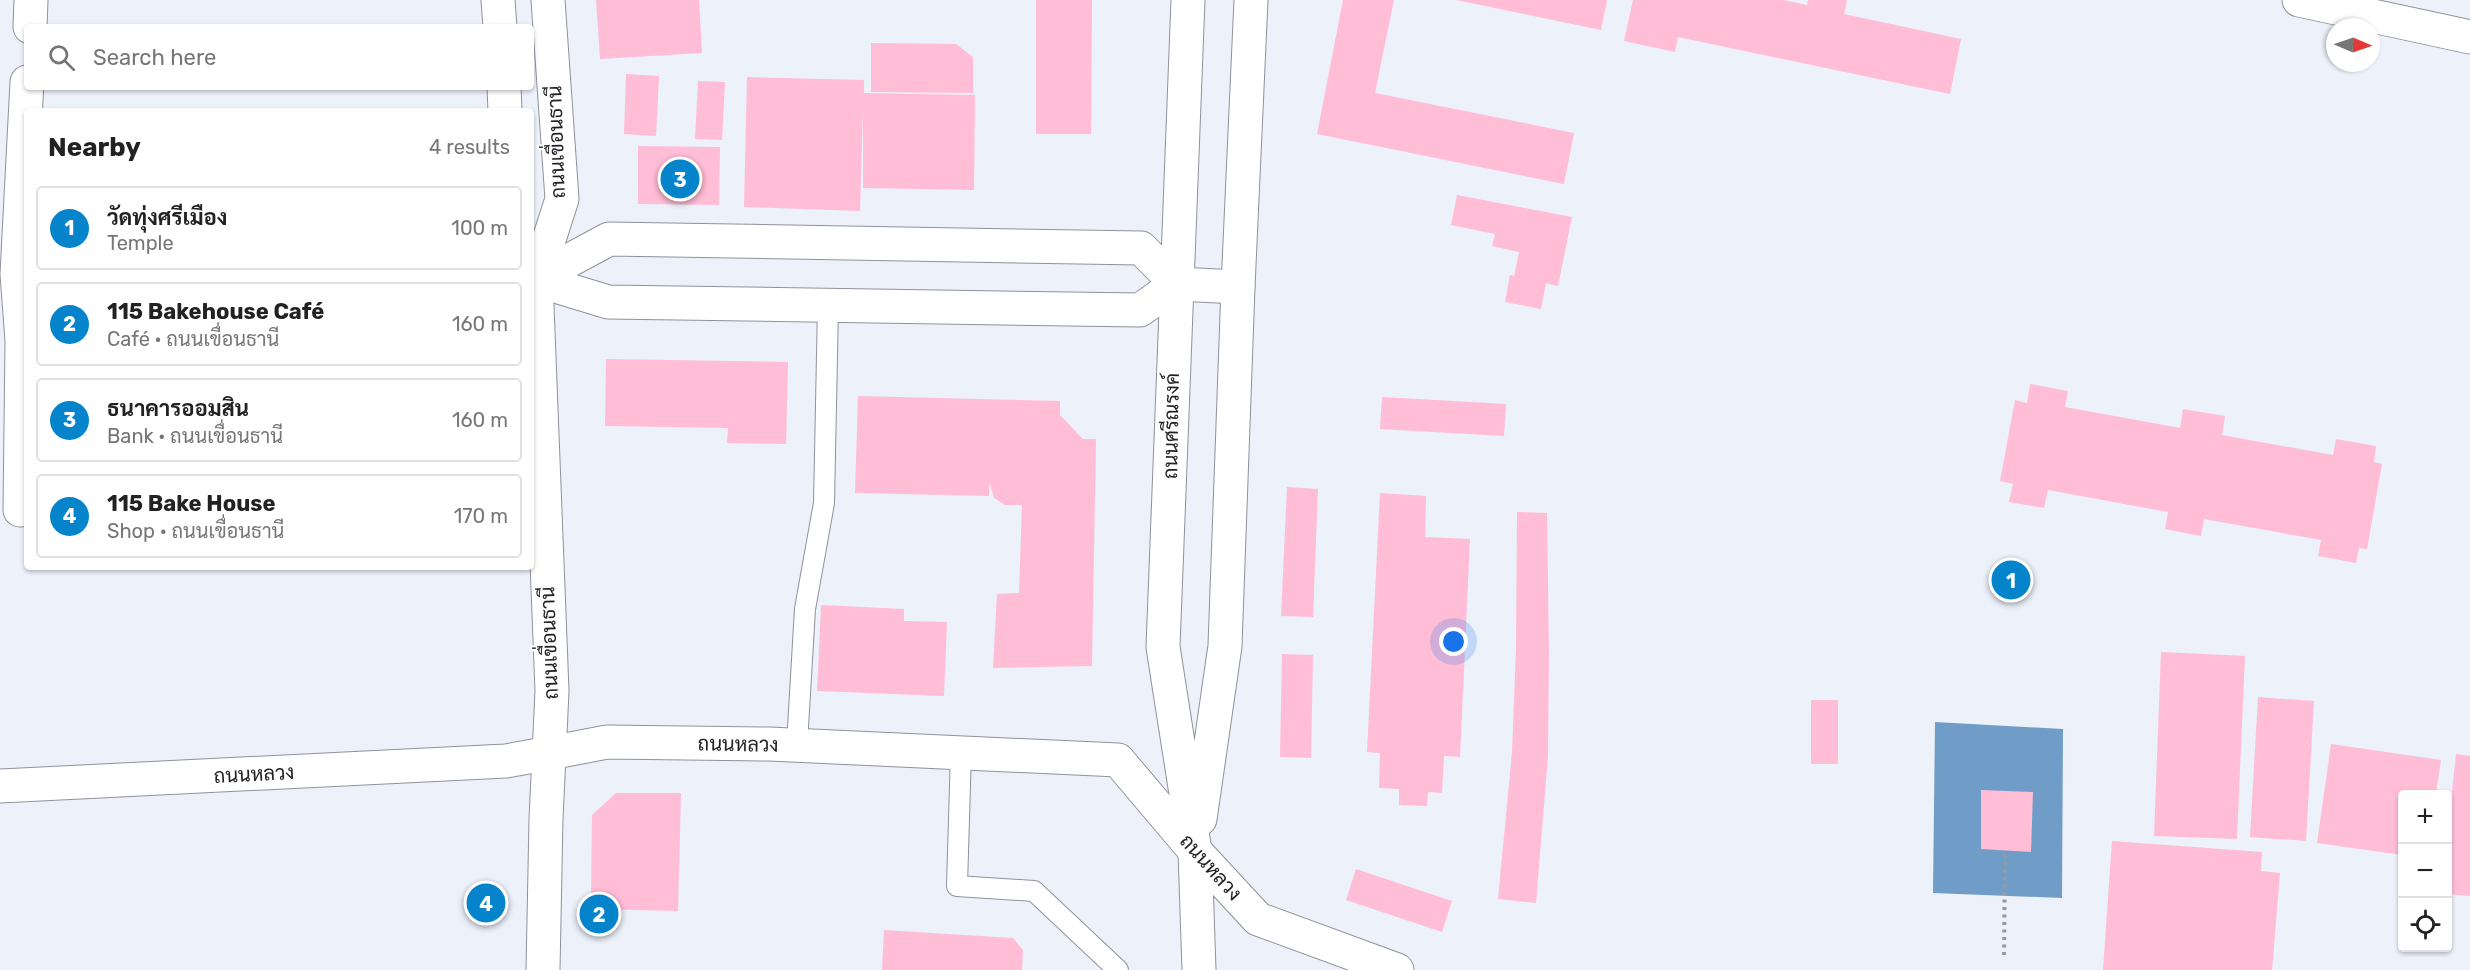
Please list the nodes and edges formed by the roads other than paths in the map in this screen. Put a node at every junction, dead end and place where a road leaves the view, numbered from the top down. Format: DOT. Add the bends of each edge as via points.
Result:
graph roads {
  1 [pos="31,0"];
  2 [pos="498,0"];
  3 [pos="548,0"];
  4 [pos="1188,0"];
  5 [pos="1251,0"];
  6 [pos="2300,0"];
  7 [pos="30,24"];
  8 [pos="500,24"];
  9 [pos="2470,37"];
  10 [pos="26,90"];
  11 [pos="504,90"];
  12 [pos="25,108"];
  13 [pos="505,108"];
  14 [pos="24,130"];
  15 [pos="534,272"];
  16 [pos="15,274"];
  17 [pos="534,275"];
  18 [pos="534,275"];
  19 [pos="1177,284"];
  20 [pos="1238,287"];
  21 [pos="534,297"];
  22 [pos="828,306"];
  23 [pos="20,510"];
  24 [pos="797,744"];
  25 [pos="961,752"];
  26 [pos="550,753"];
  27 [pos="0,786"];
  28 [pos="1195,850"];
  29 [pos="543,970"];
  30 [pos="1118,970"];
  31 [pos="1199,970"];
  32 [pos="1397,970"];
  1 -- 7 [label="street"];
  2 -- 8 [label="street"];
  3 -- 15 [label="street, ถนนเขื่อนธานี" via="562,198"];
  4 -- 19 [label="street, ถนนศรีณรงค์"];
  5 -- 20 [label="street, ถนนศรีณรงค์"];
  6 -- 9 [label="street"];
  10 -- 12 [label="street"];
  11 -- 13 [label="street"];
  14 -- 16 [label="street"];
  16 -- 23 [label="street" via="22,340"];
  17 -- 19 [label="street" via="609,239 1141,248"];
  18 -- 22 [label="street" via="608,302"];
  19 -- 20 [label="street"];
  19 -- 22 [label="street" via="1140,310"];
  19 -- 28 [label="street, ถนนศรีณรงค์" via="1163,647"];
  20 -- 28 [label="street, ถนนศรีณรงค์" via="1225,646"];
  21 -- 26 [label="street, ถนนเขื่อนธานี" via="552,691"];
  22 -- 24 [label="lane" via="824,503 805,609"];
  24 -- 25 [label="street, ถนนหลวง"];
  24 -- 26 [label="street, ถนนหลวง" via="607,742"];
  25 -- 28 [label="street, ถนนหลวง" via="1118,760"];
  25 -- 30 [label="lane" via="957,886 1034,891"];
  26 -- 27 [label="street, ถนนหลวง" via="499,762"];
  26 -- 29 [label="street, ถนนเขื่อนธานี"];
  28 -- 31 [label="street, ถนนศรีณรงค์"];
  28 -- 32 [label="street, ถนนหลวง" via="1258,919"];
}
